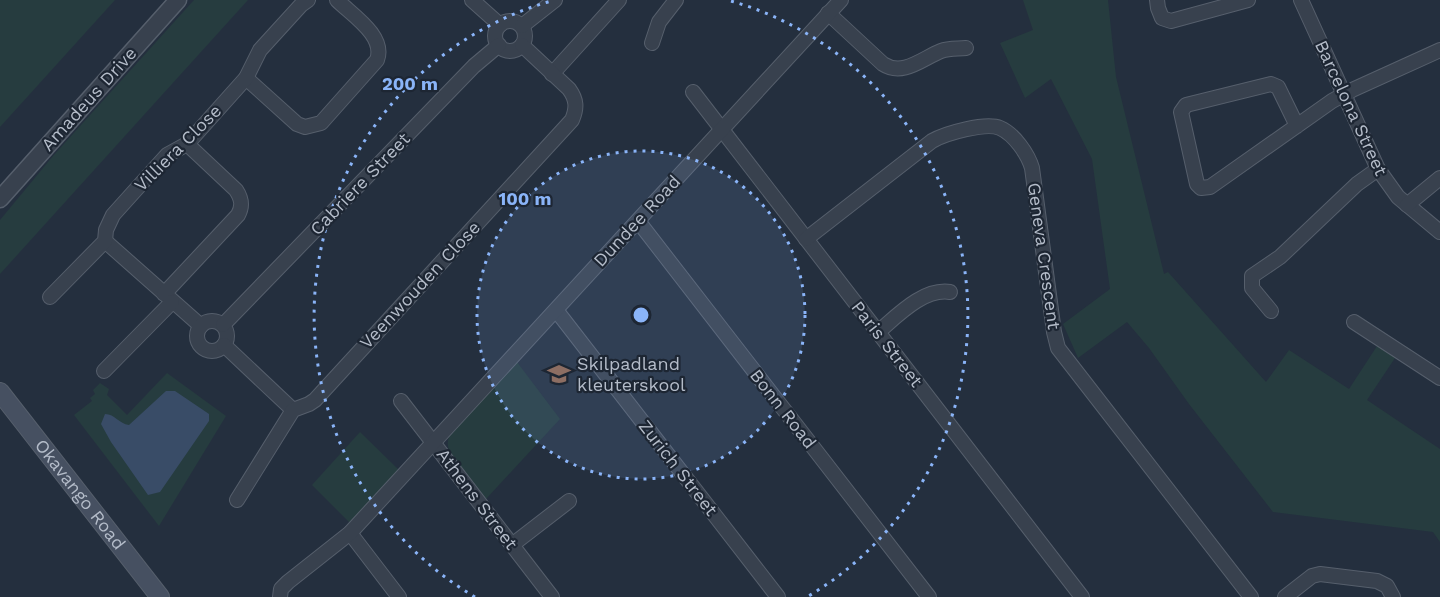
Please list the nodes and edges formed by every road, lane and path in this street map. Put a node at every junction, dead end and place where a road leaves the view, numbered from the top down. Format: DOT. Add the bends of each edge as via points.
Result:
graph roads {
  1 [pos="178,0"];
  2 [pos="308,0"];
  3 [pos="337,0"];
  4 [pos="472,0"];
  5 [pos="555,0"];
  6 [pos="620,0"];
  7 [pos="676,0"];
  8 [pos="841,0"];
  9 [pos="1157,0"];
  10 [pos="1301,0"];
  11 [pos="1243,1"];
  12 [pos="828,13"];
  13 [pos="500,25"];
  14 [pos="522,26"];
  15 [pos="652,43"];
  16 [pos="498,45"];
  17 [pos="522,45"];
  18 [pos="966,48"];
  19 [pos="1440,50"];
  20 [pos="552,74"];
  21 [pos="246,78"];
  22 [pos="693,92"];
  23 [pos="1344,95"];
  24 [pos="1297,126"];
  25 [pos="721,130"];
  26 [pos="187,144"];
  27 [pos="1378,169"];
  28 [pos="1440,178"];
  29 [pos="0,199"];
  30 [pos="1407,205"];
  31 [pos="638,220"];
  32 [pos="1440,232"];
  33 [pos="806,239"];
  34 [pos="105,241"];
  35 [pos="950,292"];
  36 [pos="51,297"];
  37 [pos="168,298"];
  38 [pos="556,310"];
  39 [pos="1270,311"];
  40 [pos="1354,322"];
  41 [pos="201,326"];
  42 [pos="223,326"];
  43 [pos="878,332"];
  44 [pos="224,345"];
  45 [pos="104,371"];
  46 [pos="1440,378"];
  47 [pos="0,392"];
  48 [pos="401,401"];
  49 [pos="293,410"];
  50 [pos="433,442"];
  51 [pos="237,500"];
  52 [pos="569,501"];
  53 [pos="350,533"];
  54 [pos="512,545"];
  55 [pos="160,597"];
  56 [pos="280,597"];
  57 [pos="399,597"];
  58 [pos="552,597"];
  59 [pos="778,597"];
  60 [pos="929,597"];
  61 [pos="1082,597"];
  62 [pos="1251,597"];
  63 [pos="1285,597"];
  64 [pos="1393,597"];
  1 -- 29 [label="street, Amadeus Drive"];
  2 -- 21 [label="street, Villiera Close" via="260,50"];
  3 -- 21 [label="street" via="376,38 380,50 377,60 321,123 305,127 297,124"];
  4 -- 13 [label="street"];
  5 -- 14 [label="street"];
  6 -- 20 [label="street"];
  7 -- 15 [label="street" via="660,22"];
  8 -- 12 [label="street, Dundee Road"];
  9 -- 11 [label="street" via="1162,18 1171,21"];
  10 -- 23 [label="street, Barcelona Street"];
  12 -- 18 [label="street" via="890,68 904,68 944,50"];
  12 -- 25 [label="street, Dundee Road"];
  13 -- 14 [label="street" via="513,21"];
  13 -- 16 [label="street" via="495,37"];
  14 -- 17 [label="street"];
  16 -- 17 [label="street" via="510,51"];
  16 -- 42 [label="street, Cabriere Street"];
  17 -- 20 [label="street, Veenwouden Close"];
  19 -- 23 [label="street"];
  20 -- 49 [label="street, Veenwouden Close" via="574,95 576,110 572,120 315,400"];
  21 -- 26 [label="street, Villiera Close"];
  22 -- 25 [label="street, Paris Street"];
  23 -- 24 [label="street"];
  23 -- 27 [label="street, Barcelona Street"];
  24 -- 24 [label="street" via="1204,189 1197,184 1181,112 1186,105 1272,84 1278,87"];
  25 -- 31 [label="street, Dundee Road"];
  25 -- 33 [label="street, Paris Street"];
  26 -- 34 [label="street, Villiera Close" via="167,155 113,214"];
  26 -- 37 [label="street" via="236,190 241,209"];
  27 -- 30 [label="street, Barcelona Street"];
  27 -- 39 [label="street" via="1280,257 1252,276 1252,288"];
  28 -- 30 [label="street"];
  30 -- 32 [label="street, Barcelona Street"];
  31 -- 38 [label="street, Dundee Road"];
  31 -- 60 [label="street, Bonn Road"];
  33 -- 43 [label="street, Paris Street"];
  33 -- 62 [label="street, Geneva Crescent" via="932,141 988,126 1006,132 1032,168 1058,348"];
  34 -- 36 [label="street, Villiera Close"];
  34 -- 37 [label="street"];
  35 -- 43 [label="street" via="923,297"];
  37 -- 41 [label="street"];
  37 -- 45 [label="street"];
  38 -- 50 [label="street, Dundee Road"];
  38 -- 59 [label="street, Zurich Street"];
  40 -- 46 [label="street"];
  41 -- 42 [label="street" via="212,321"];
  41 -- 44 [label="street" via="197,338 203,348 216,351"];
  42 -- 44 [label="street" via="227,336"];
  43 -- 61 [label="street, Paris Street"];
  44 -- 49 [label="street"];
  47 -- 55 [label="main road, Okavango Road"];
  48 -- 50 [label="street, Athens Street"];
  49 -- 51 [label="street, Veenwouden Close"];
  50 -- 53 [label="street, Dundee Road"];
  50 -- 54 [label="street, Athens Street"];
  52 -- 54 [label="street"];
  53 -- 56 [label="street, Dundee Road" via="288,582"];
  53 -- 57 [label="street"];
  54 -- 58 [label="street, Athens Street"];
  63 -- 64 [label="street" via="1320,574 1377,580 1387,586"];
}
